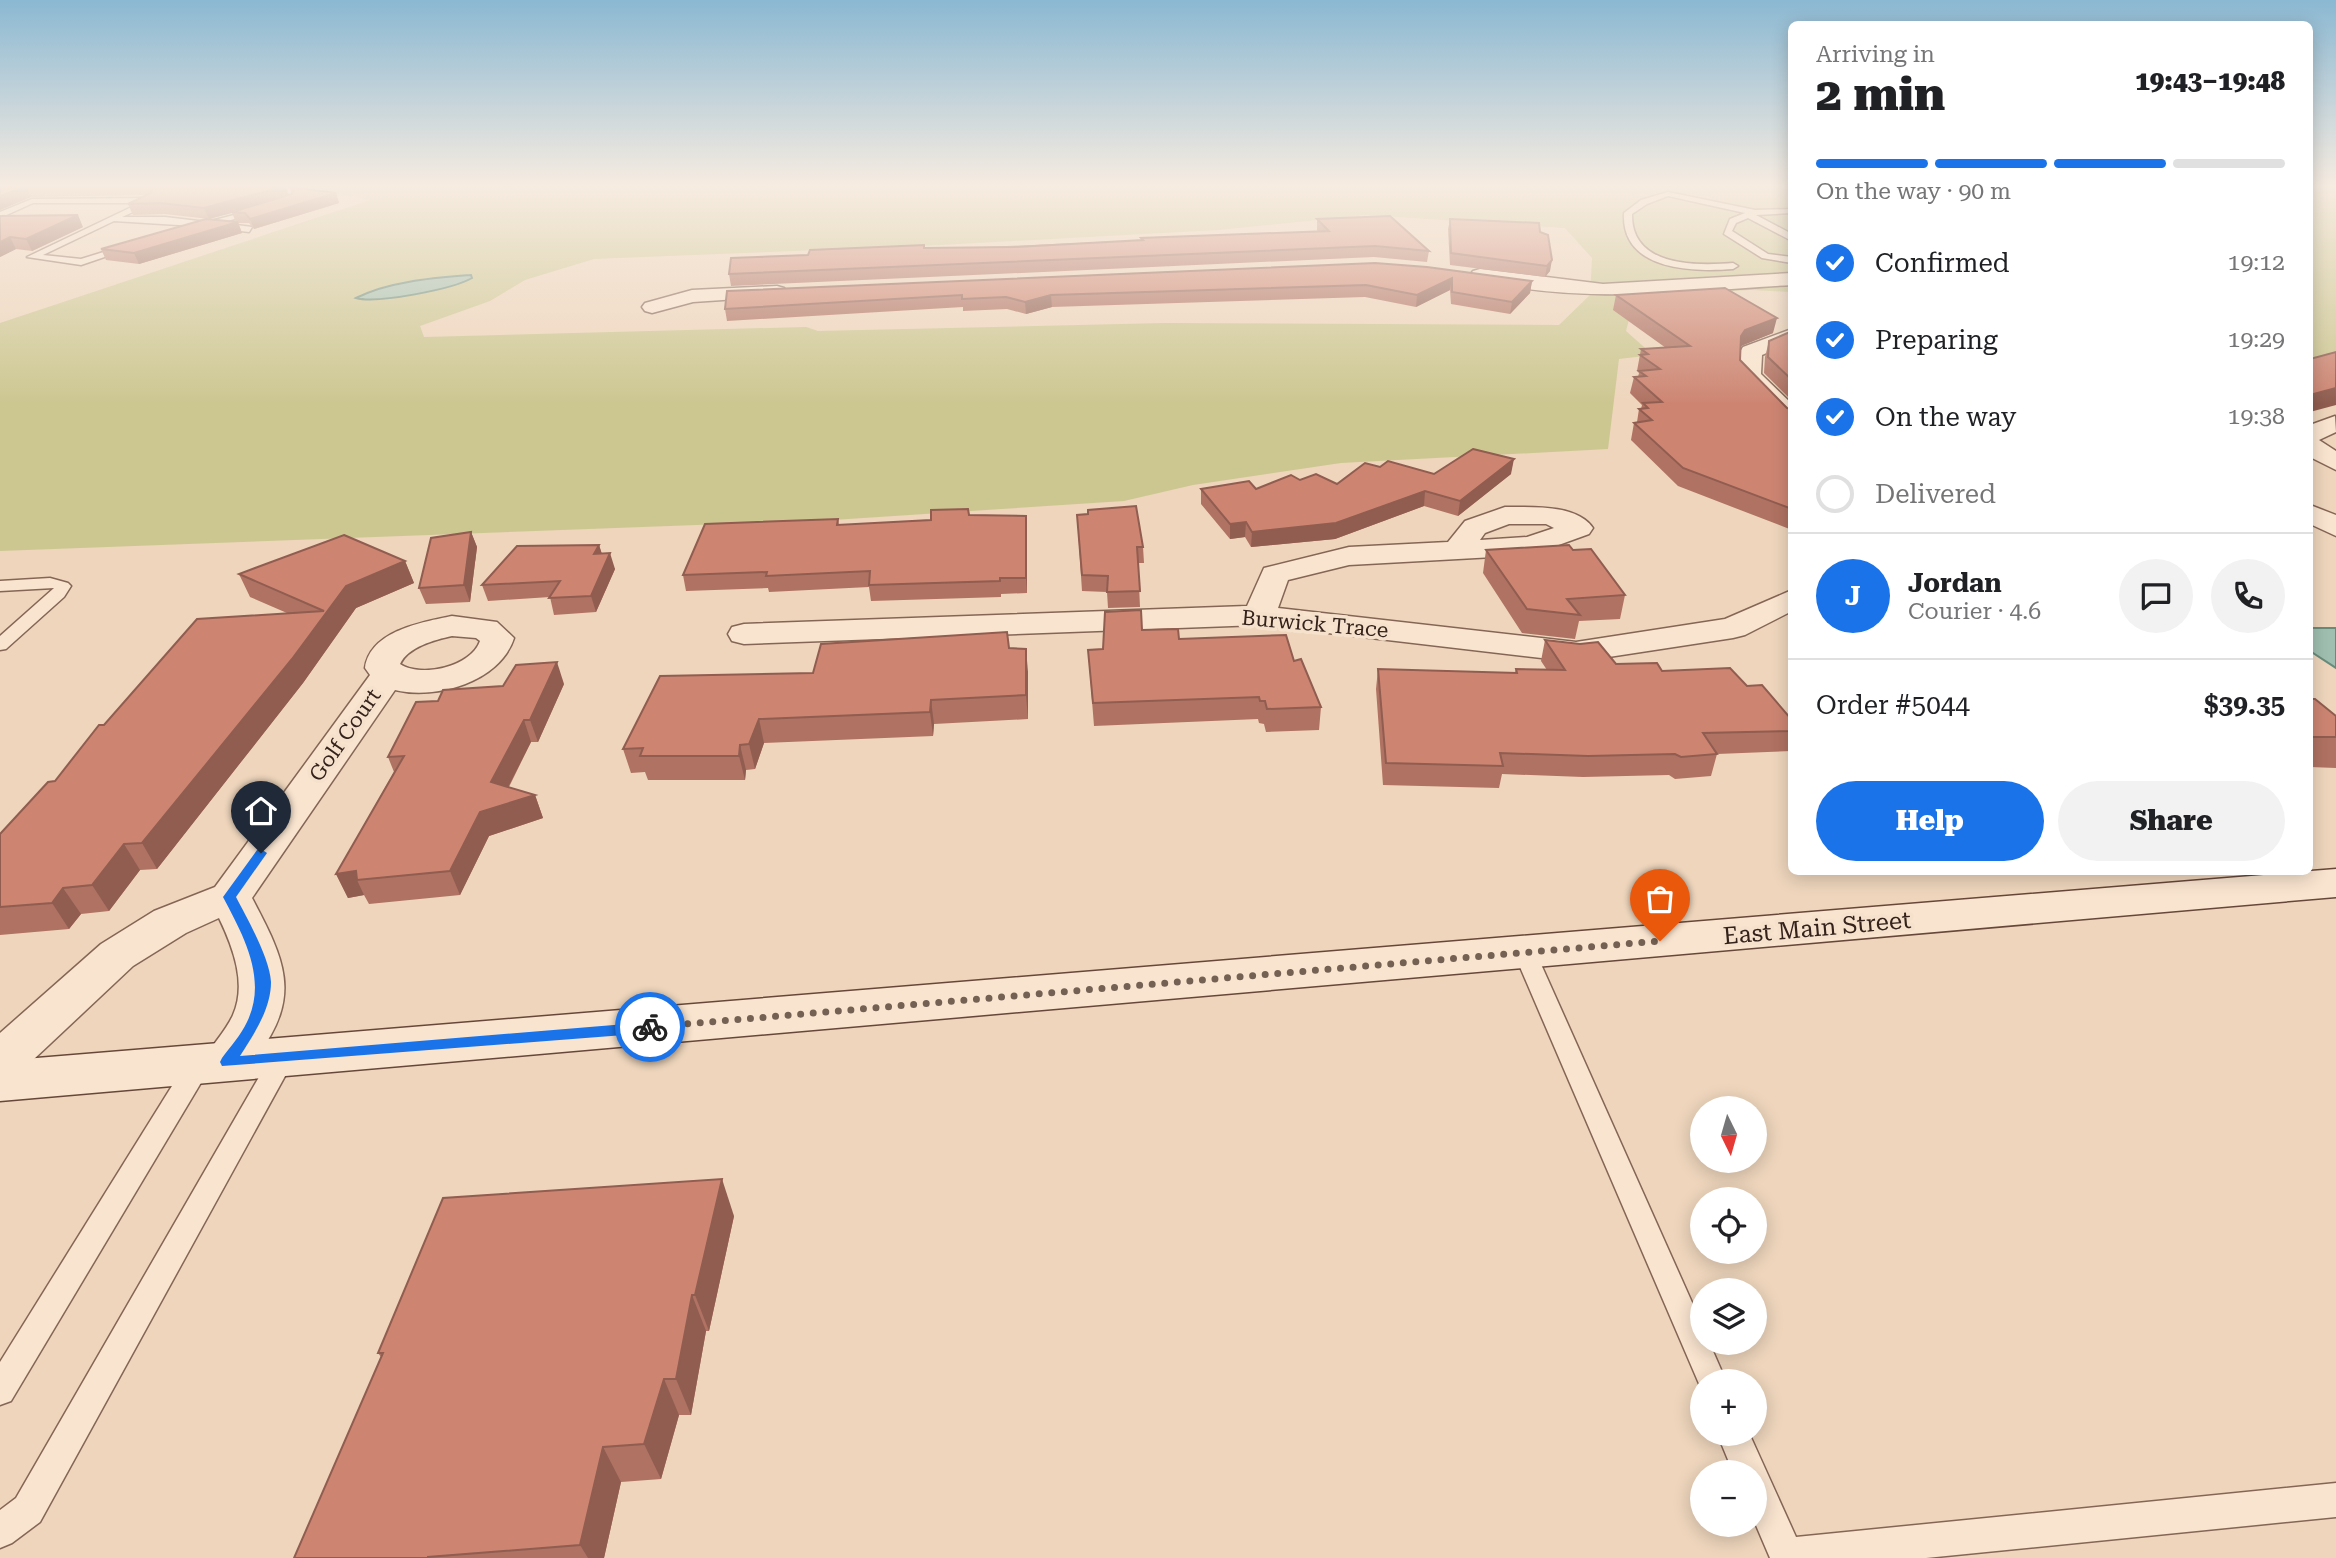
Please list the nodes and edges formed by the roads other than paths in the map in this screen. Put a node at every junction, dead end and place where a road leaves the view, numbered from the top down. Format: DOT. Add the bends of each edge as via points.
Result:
graph roads {
  1 [pos="39,258"];
  2 [pos="96,258"];
  3 [pos="1658,258"];
  4 [pos="1766,258"];
  5 [pos="1788,260"];
  6 [pos="1733,266"];
  7 [pos="1458,271"];
  8 [pos="1788,279"];
  9 [pos="1761,281"];
  10 [pos="795,291"];
  11 [pos="1788,296"];
  12 [pos="652,307"];
  13 [pos="1788,336"];
  14 [pos="1788,414"];
  15 [pos="2336,423"];
  16 [pos="2313,434"];
  17 [pos="2313,448"];
  18 [pos="2336,462"];
  19 [pos="2336,510"];
  20 [pos="2313,513"];
  21 [pos="2313,515"];
  22 [pos="2336,527"];
  23 [pos="1457,550"];
  24 [pos="0,586"];
  25 [pos="1788,601"];
  26 [pos="1259,615"];
  27 [pos="744,635"];
  28 [pos="0,645"];
  29 [pos="387,676"];
  30 [pos="2336,883"];
  31 [pos="230,897"];
  32 [pos="1525,953"];
  33 [pos="283,1058"];
  34 [pos="0,1062"];
  35 [pos="213,1063"];
  36 [pos="0,1081"];
  37 [pos="1706,1369"];
  38 [pos="0,1390"];
  39 [pos="2336,1500"];
  40 [pos="1767,1511"];
  41 [pos="0,1531"];
  42 [pos="1787,1557"];
  1 -- 2 [label="lane" via="81,262"];
  3 -- 6 [label="lane" via="1693,268"];
  4 -- 5 [label="lane"];
  7 -- 9 [label="street" via="1581,289"];
  8 -- 9 [label="street"];
  9 -- 11 [label="street"];
  10 -- 12 [label="street" via="692,296"];
  13 -- 14 [label="street" via="1751,352 1749,376"];
  15 -- 16 [label="street"];
  17 -- 18 [label="street"];
  19 -- 20 [label="street"];
  21 -- 22 [label="street"];
  23 -- 26 [label="street" via="1349,556 1275,574"];
  24 -- 28 [label="lane" via="63,586"];
  25 -- 26 [label="street, Burwick Trace" via="1733,628 1576,652"];
  26 -- 27 [label="street, Burwick Trace"];
  29 -- 31 [label="street, Golf Court"];
  30 -- 32 [label="street, East Main Street"];
  31 -- 34 [label="street" via="170,922 117,956"];
  31 -- 35 [label="street" via="249,935 264,982 254,1022"];
  32 -- 33 [label="street, East Main Street"];
  32 -- 37 [label="lane"];
  33 -- 35 [label="street, East Main Street"];
  33 -- 41 [label="lane" via="29,1510"];
  35 -- 36 [label="street, East Main Street"];
  35 -- 38 [label="lane"];
  39 -- 42 [label="lane"];
  40 -- 42 [label="lane"];
}
